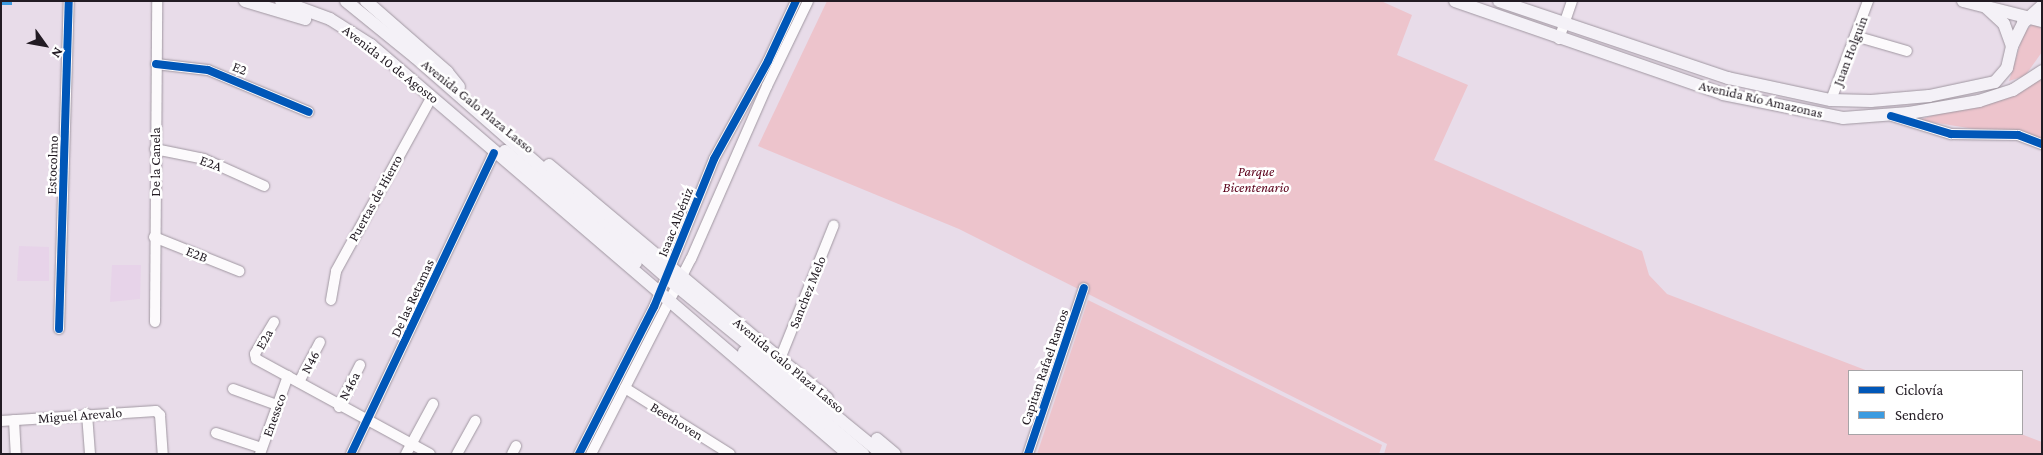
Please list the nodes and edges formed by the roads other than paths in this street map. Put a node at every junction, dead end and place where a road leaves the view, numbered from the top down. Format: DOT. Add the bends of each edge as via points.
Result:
graph roads {
  1 [pos="69,1"];
  2 [pos="157,1"];
  3 [pos="245,1"];
  4 [pos="281,1"];
  5 [pos="346,1"];
  6 [pos="366,1"];
  7 [pos="796,1"];
  8 [pos="808,1"];
  9 [pos="1455,1"];
  10 [pos="1499,1"];
  11 [pos="1572,1"];
  12 [pos="1868,1"];
  13 [pos="1963,1"];
  14 [pos="2042,6"];
  15 [pos="1985,7"];
  16 [pos="2033,17"];
  17 [pos="1565,24"];
  18 [pos="1856,36"];
  19 [pos="1560,39"];
  20 [pos="2012,46"];
  21 [pos="1907,51"];
  22 [pos="415,57"];
  23 [pos="772,63"];
  24 [pos="156,64"];
  25 [pos="2042,71"];
  26 [pos="459,88"];
  27 [pos="430,100"];
  28 [pos="1831,100"];
  29 [pos="445,106"];
  30 [pos="310,112"];
  31 [pos="1891,116"];
  32 [pos="461,126"];
  33 [pos="2042,144"];
  34 [pos="155,149"];
  35 [pos="494,153"];
  36 [pos="264,186"];
  37 [pos="834,224"];
  38 [pos="154,237"];
  39 [pos="239,271"];
  40 [pos="665,281"];
  41 [pos="1084,288"];
  42 [pos="676,290"];
  43 [pos="331,300"];
  44 [pos="155,322"];
  45 [pos="274,322"];
  46 [pos="59,329"];
  47 [pos="320,342"];
  48 [pos="780,359"];
  49 [pos="360,365"];
  50 [pos="288,376"];
  51 [pos="299,382"];
  52 [pos="233,388"];
  53 [pos="625,388"];
  54 [pos="433,404"];
  55 [pos="278,405"];
  56 [pos="339,406"];
  57 [pos="87,414"];
  58 [pos="14,420"];
  59 [pos="1,421"];
  60 [pos="475,421"];
  61 [pos="367,422"];
  62 [pos="216,433"];
  63 [pos="411,444"];
  64 [pos="261,451"];
  65 [pos="16,454"];
  66 [pos="90,454"];
  67 [pos="163,454"];
  68 [pos="351,454"];
  69 [pos="406,454"];
  70 [pos="430,454"];
  71 [pos="457,454"];
  72 [pos="579,454"];
  73 [pos="591,454"];
  74 [pos="730,454"];
  75 [pos="848,454"];
  76 [pos="862,454"];
  77 [pos="882,454"];
  78 [pos="895,454"];
  79 [pos="1028,454"];
  1 -- 46 [label="street, Estocolmo"];
  2 -- 24 [label="street, De la Canela"];
  3 -- 27 [label="main road" via="299,16 344,36"];
  4 -- 29 [label="main road, Avenida 10 de Agosto" via="346,28"];
  5 -- 22 [label="main road, Avenida 10 de Agosto"];
  6 -- 26 [label="main road" via="447,72"];
  7 -- 23 [label="street, Isaac Albéniz"];
  8 -- 23 [label="street, Isaac Albéniz"];
  9 -- 19 [label="main road, Avenida Río Amazonas"];
  10 -- 17 [label="main road, Avenida Río Amazonas"];
  11 -- 17 [label="street"];
  12 -- 18 [label="street, Juan Holguin"];
  13 -- 15 [label="main road"];
  14 -- 16 [label="main road, Avenida Río Amazonas"];
  15 -- 16 [label="main road"];
  15 -- 20 [label="main road" via="2004,24"];
  16 -- 20 [label="main road, Avenida Río Amazonas"];
  17 -- 19 [label="street"];
  17 -- 28 [label="main road, Avenida Río Amazonas" via="1728,78"];
  18 -- 21 [label="street"];
  18 -- 28 [label="street, Juan Holguin"];
  19 -- 31 [label="main road, Avenida Río Amazonas" via="1724,94 1843,118"];
  20 -- 28 [label="main road, Avenida Río Amazonas" via="2004,74 1982,88 1906,99"];
  22 -- 26 [label="main road, Avenida Galo Plaza Lasso" via="424,60"];
  22 -- 40 [label="main road, Avenida Galo Plaza Lasso"];
  23 -- 40 [label="street, Isaac Albéniz" via="714,159"];
  23 -- 42 [label="street, Isaac Albéniz"];
  24 -- 30 [label="street, E2" via="208,70"];
  24 -- 34 [label="street, De la Canela"];
  25 -- 31 [label="main road, Avenida Río Amazonas" via="2005,94"];
  26 -- 40 [label="main road, Avenida Galo Plaza Lasso"];
  27 -- 32 [label="main road"];
  27 -- 43 [label="street, Puertas de Hierro" via="336,271"];
  29 -- 32 [label="main road, Avenida Galo Plaza Lasso"];
  29 -- 40 [label="main road, Avenida Galo Plaza Lasso" via="453,108"];
  31 -- 33 [label="street" via="1952,134 2018,135"];
  32 -- 35 [label="main road, Avenida Galo Plaza Lasso"];
  34 -- 36 [label="street, E2A" via="204,159"];
  34 -- 38 [label="street, De la Canela"];
  35 -- 40 [label="main road, Avenida Galo Plaza Lasso"];
  35 -- 61 [label="street, De las Retamas"];
  37 -- 48 [label="street, Sanchez Melo"];
  38 -- 39 [label="street, E2B"];
  38 -- 44 [label="street, De la Canela"];
  40 -- 42 [label="main road, Avenida Galo Plaza Lasso"];
  40 -- 42 [label="main road, Avenida Galo Plaza Lasso"];
  40 -- 72 [label="street, Isaac Albéniz"];
  41 -- 79 [label="street, Capitan Rafael Ramos"];
  42 -- 48 [label="main road, Avenida Galo Plaza Lasso"];
  42 -- 53 [label="street, Isaac Albéniz"];
  42 -- 75 [label="main road, Avenida Galo Plaza Lasso"];
  42 -- 76 [label="main road, Avenida Galo Plaza Lasso"];
  42 -- 77 [label="main road, Avenida Galo Plaza Lasso"];
  45 -- 50 [label="street, E2a" via="255,357"];
  47 -- 51 [label="street, N46"];
  48 -- 78 [label="main road, Avenida Galo Plaza Lasso"];
  49 -- 56 [label="street, N46a"];
  50 -- 51 [label="street"];
  50 -- 55 [label="street, Enessco"];
  51 -- 56 [label="street"];
  52 -- 55 [label="street"];
  53 -- 73 [label="street, Isaac Albéniz"];
  53 -- 74 [label="street, Beethoven"];
  54 -- 63 [label="street"];
  55 -- 64 [label="street, Enessco"];
  56 -- 61 [label="street"];
  57 -- 58 [label="street, Miguel Arevalo"];
  57 -- 66 [label="street"];
  57 -- 67 [label="street, Miguel Arevalo" via="158,412"];
  58 -- 59 [label="street, Miguel Arevalo"];
  58 -- 65 [label="street"];
  60 -- 71 [label="street"];
  61 -- 63 [label="street"];
  61 -- 68 [label="street, De las Retamas"];
  62 -- 64 [label="street"];
  63 -- 69 [label="street"];
  63 -- 70 [label="street"];
}
